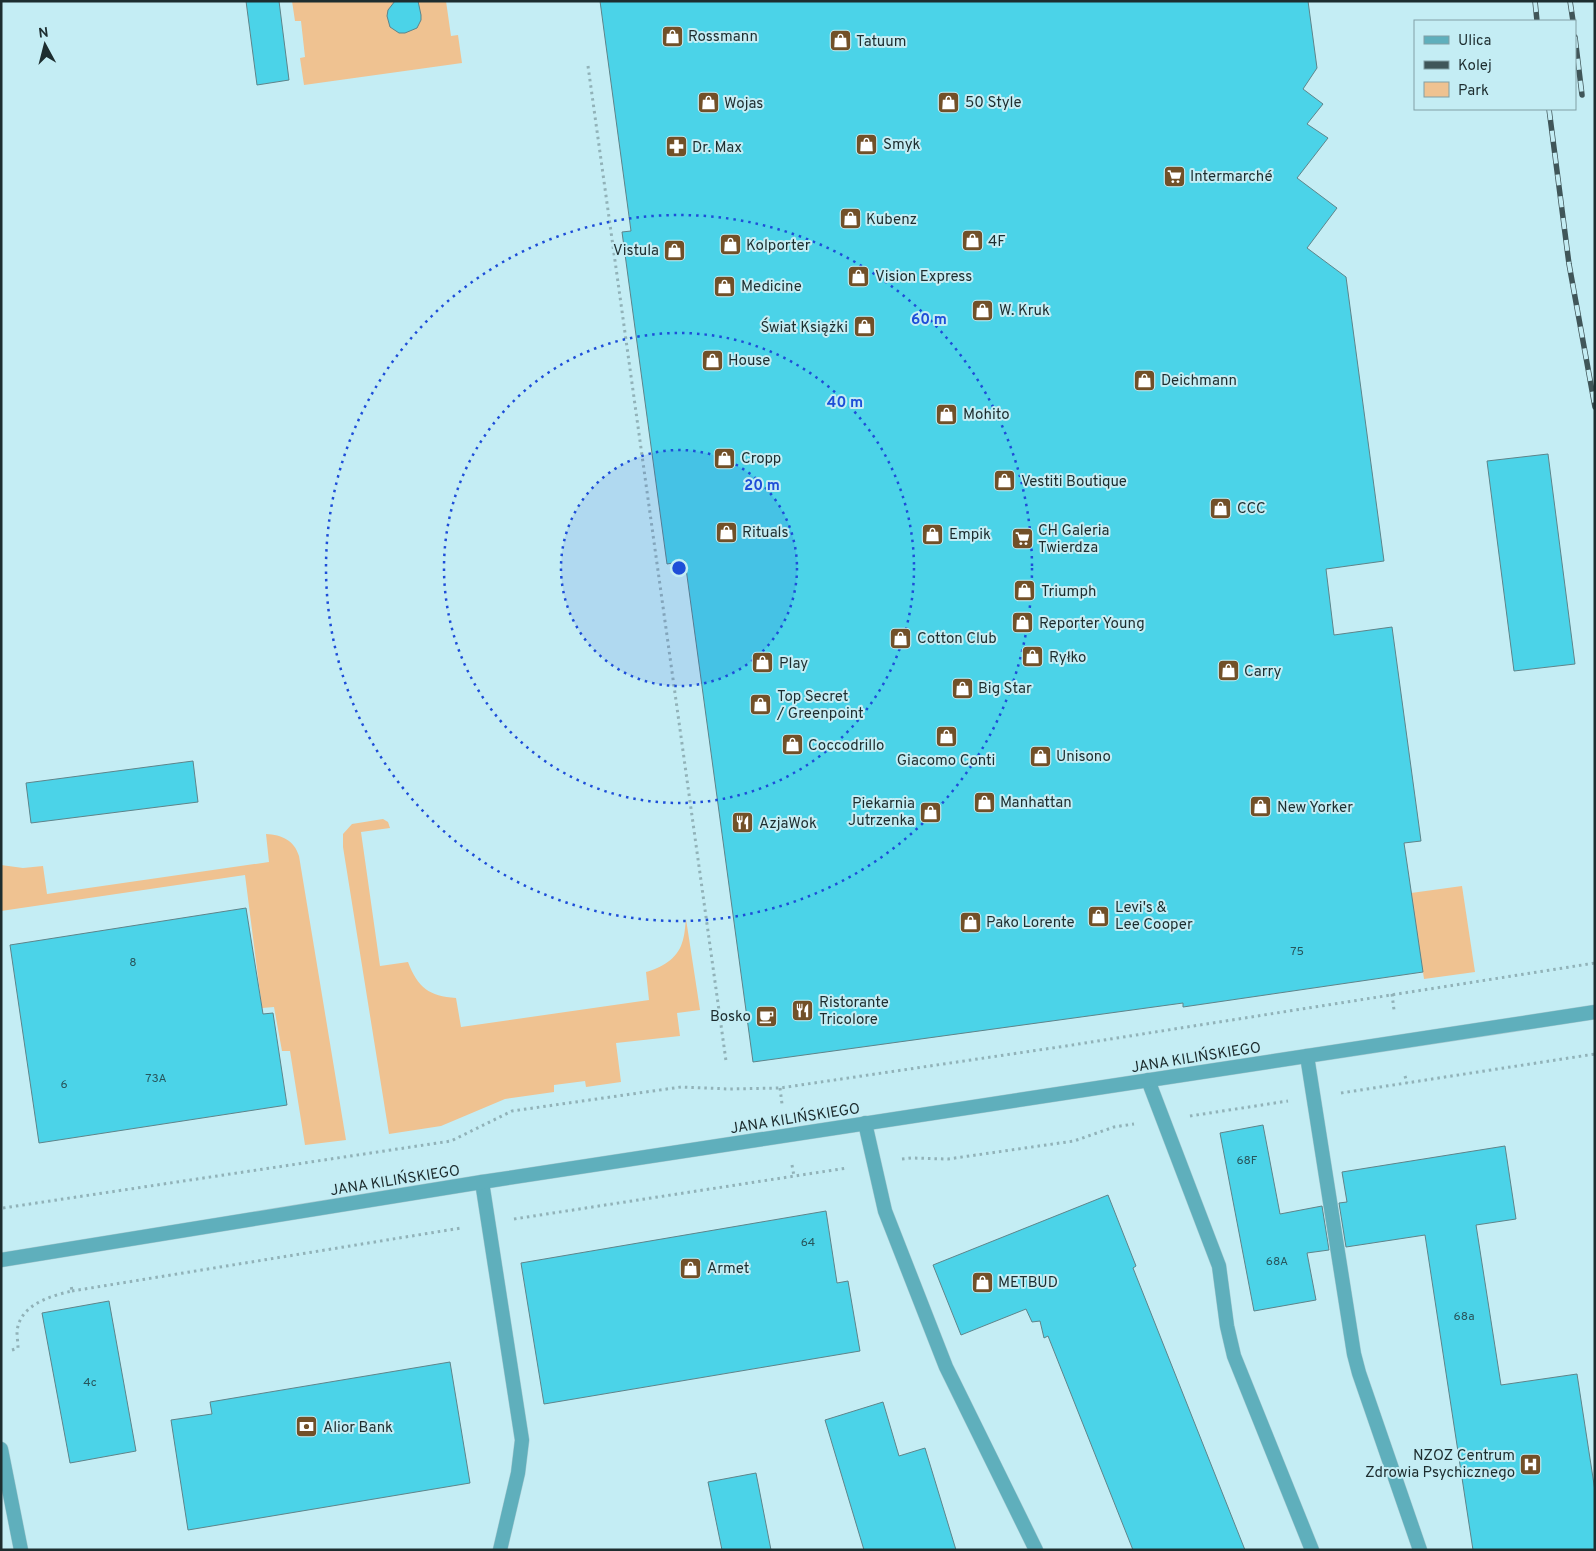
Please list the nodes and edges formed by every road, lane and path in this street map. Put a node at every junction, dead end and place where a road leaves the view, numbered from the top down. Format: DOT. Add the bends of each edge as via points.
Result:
graph roads {
  1 [pos="588,66"];
  2 [pos="1595,963"];
  3 [pos="1392,994"];
  4 [pos="1394,1010"];
  5 [pos="1595,1012"];
  6 [pos="1595,1054"];
  7 [pos="1307,1056"];
  8 [pos="726,1062"];
  9 [pos="1406,1076"];
  10 [pos="1148,1080"];
  11 [pos="1407,1083"];
  12 [pos="780,1088"];
  13 [pos="1313,1097"];
  14 [pos="782,1104"];
  15 [pos="1163,1120"];
  16 [pos="866,1124"];
  17 [pos="874,1163"];
  18 [pos="792,1166"];
  19 [pos="794,1176"];
  20 [pos="482,1182"];
  21 [pos="3,1208"];
  22 [pos="488,1223"];
  23 [pos="1,1260"];
  24 [pos="71,1285"];
  25 [pos="72,1292"];
  26 [pos="12,1350"];
  27 [pos="1,1449"];
  28 [pos="21,1550"];
  29 [pos="500,1550"];
  30 [pos="1036,1550"];
  31 [pos="1312,1550"];
  32 [pos="1420,1550"];
  1 -- 8 [label="path"];
  2 -- 3 [label="path"];
  3 -- 4 [label="path"];
  3 -- 12 [label="path"];
  5 -- 7 [label="street, JANA KILIŃSKIEGO"];
  6 -- 11 [label="path"];
  7 -- 10 [label="street, JANA KILIŃSKIEGO"];
  7 -- 13 [label="street"];
  9 -- 11 [label="path"];
  10 -- 15 [label="street"];
  10 -- 16 [label="street, JANA KILIŃSKIEGO"];
  11 -- 13 [label="path"];
  12 -- 14 [label="path"];
  12 -- 21 [label="path" via="681,1087 512,1111 451,1141"];
  13 -- 15 [label="path"];
  13 -- 32 [label="street" via="1354,1354"];
  15 -- 17 [label="path" via="1114,1127 1074,1141 948,1160 911,1158"];
  15 -- 31 [label="street" via="1220,1266 1234,1356"];
  16 -- 17 [label="street"];
  16 -- 20 [label="street, JANA KILIŃSKIEGO"];
  17 -- 19 [label="path"];
  17 -- 30 [label="street" via="885,1211 946,1367"];
  18 -- 19 [label="path"];
  19 -- 22 [label="path"];
  20 -- 22 [label="street"];
  20 -- 23 [label="street, JANA KILIŃSKIEGO"];
  22 -- 25 [label="path"];
  22 -- 29 [label="street" via="522,1440 518,1474"];
  24 -- 25 [label="path"];
  25 -- 26 [label="path" via="39,1302 24,1313 17,1330 18,1348"];
  27 -- 28 [label="street"];
}
